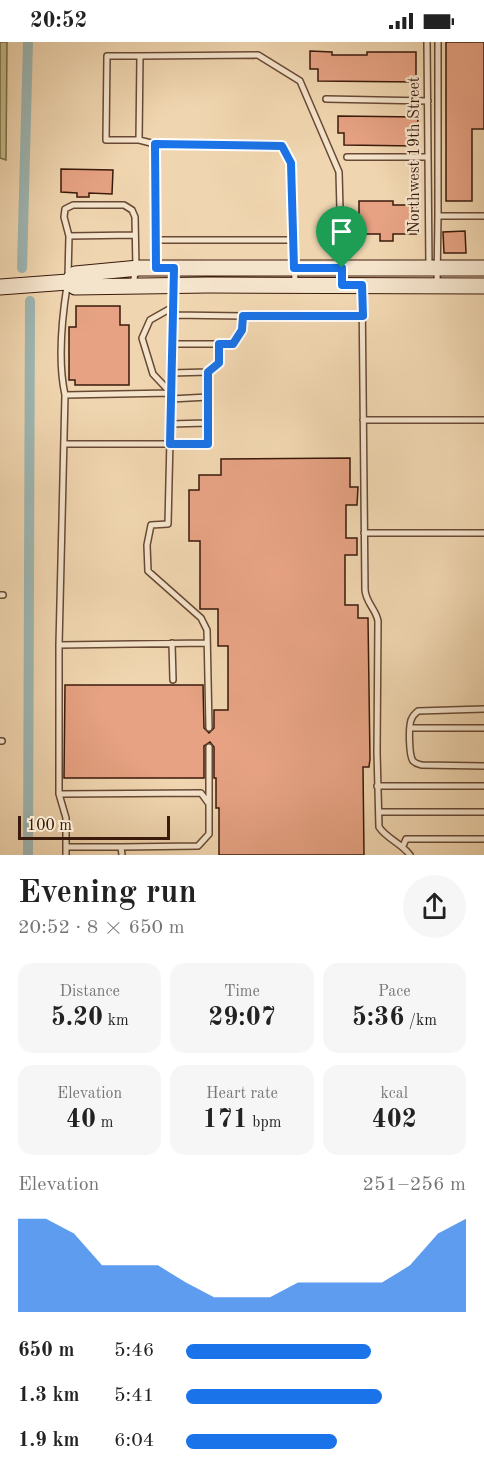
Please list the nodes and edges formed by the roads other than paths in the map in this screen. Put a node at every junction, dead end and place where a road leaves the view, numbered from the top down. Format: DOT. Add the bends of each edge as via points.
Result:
graph roads {
  1 [pos="428,42"];
  2 [pos="438,42"];
  3 [pos="140,56"];
  4 [pos="326,99"];
  5 [pos="428,101"];
  6 [pos="139,140"];
  7 [pos="155,144"];
  8 [pos="346,157"];
  9 [pos="428,157"];
  10 [pos="438,216"];
  11 [pos="484,216"];
  12 [pos="135,235"];
  13 [pos="69,236"];
  14 [pos="156,240"];
  15 [pos="294,240"];
  16 [pos="136,268"];
  17 [pos="156,268"];
  18 [pos="174,268"];
  19 [pos="294,268"];
  20 [pos="342,268"];
  21 [pos="362,268"];
  22 [pos="433,268"];
  23 [pos="484,268"];
  24 [pos="68,282"];
  25 [pos="174,285"];
  26 [pos="295,285"];
  27 [pos="342,285"];
  28 [pos="362,285"];
  29 [pos="437,285"];
  30 [pos="132,286"];
  31 [pos="484,286"];
  32 [pos="0,287"];
  33 [pos="173,307"];
  34 [pos="173,315"];
  35 [pos="243,316"];
  36 [pos="363,316"];
  37 [pos="172,344"];
  38 [pos="219,344"];
  39 [pos="208,372"];
  40 [pos="171,373"];
  41 [pos="65,395"];
  42 [pos="171,396"];
  43 [pos="208,397"];
  44 [pos="363,420"];
  45 [pos="484,420"];
  46 [pos="207,423"];
  47 [pos="170,424"];
  48 [pos="64,444"];
  49 [pos="170,444"];
  50 [pos="364,533"];
  51 [pos="484,533"];
  52 [pos="172,643"];
  53 [pos="207,643"];
  54 [pos="59,645"];
  55 [pos="173,680"];
  56 [pos="484,709"];
  57 [pos="209,728"];
  58 [pos="410,728"];
  59 [pos="484,728"];
  60 [pos="209,747"];
  61 [pos="484,766"];
  62 [pos="377,786"];
  63 [pos="484,786"];
  64 [pos="58,794"];
  65 [pos="209,804"];
  66 [pos="379,812"];
  67 [pos="484,812"];
  68 [pos="484,839"];
  69 [pos="403,846"];
  70 [pos="66,847"];
  71 [pos="121,847"];
  72 [pos="66,855"];
  73 [pos="122,855"];
  74 [pos="410,855"];
  1 -- 5 [label="lane, Northwest 19th Street"];
  2 -- 10 [label="lane"];
  3 -- 6 [label="lane"];
  3 -- 6 [label="lane" via="107,56 106,104 106,140"];
  3 -- 20 [label="lane" via="258,55 300,81 339,172"];
  4 -- 5 [label="lane"];
  5 -- 9 [label="lane, Northwest 19th Street"];
  6 -- 7 [label="lane"];
  7 -- 14 [label="lane"];
  7 -- 15 [label="lane" via="282,146 291,163"];
  8 -- 9 [label="lane"];
  9 -- 22 [label="lane, Northwest 19th Street"];
  10 -- 11 [label="lane"];
  10 -- 22 [label="lane"];
  12 -- 13 [label="lane"];
  12 -- 13 [label="lane" via="135,217 124,205 73,205 65,209"];
  12 -- 16 [label="lane"];
  13 -- 24 [label="lane"];
  14 -- 15 [label="lane"];
  14 -- 17 [label="lane"];
  15 -- 19 [label="lane"];
  16 -- 17 [label="street"];
  16 -- 24 [label="street" via="75,274"];
  16 -- 30 [label="lane"];
  17 -- 18 [label="street"];
  18 -- 19 [label="street"];
  18 -- 25 [label="lane"];
  19 -- 20 [label="street"];
  19 -- 26 [label="lane"];
  20 -- 21 [label="street"];
  20 -- 27 [label="lane"];
  21 -- 22 [label="street"];
  21 -- 28 [label="street"];
  22 -- 23 [label="street"];
  22 -- 29 [label="lane"];
  24 -- 30 [label="street" via="75,287"];
  24 -- 32 [label="street"];
  24 -- 41 [label="lane" via="63,319"];
  25 -- 26 [label="street"];
  25 -- 30 [label="street"];
  25 -- 33 [label="lane"];
  26 -- 27 [label="street"];
  27 -- 28 [label="street"];
  28 -- 29 [label="street"];
  28 -- 36 [label="lane"];
  29 -- 31 [label="street"];
  33 -- 34 [label="lane"];
  33 -- 42 [label="lane" via="150,320 142,338 153,374"];
  34 -- 35 [label="lane"];
  34 -- 37 [label="lane"];
  35 -- 36 [label="lane"];
  35 -- 38 [label="lane" via="242,330 233,344"];
  36 -- 44 [label="lane"];
  37 -- 38 [label="lane"];
  37 -- 40 [label="lane"];
  38 -- 39 [label="lane" via="219,363"];
  39 -- 40 [label="lane"];
  39 -- 43 [label="lane"];
  40 -- 42 [label="lane"];
  41 -- 42 [label="lane"];
  41 -- 48 [label="lane"];
  42 -- 43 [label="lane"];
  42 -- 47 [label="lane"];
  43 -- 46 [label="lane"];
  44 -- 45 [label="lane"];
  44 -- 50 [label="lane"];
  46 -- 47 [label="lane"];
  46 -- 49 [label="lane" via="208,444"];
  47 -- 49 [label="lane"];
  48 -- 49 [label="lane"];
  48 -- 54 [label="lane"];
  49 -- 53 [label="lane" via="168,524 151,525 148,571 201,618 207,630"];
  50 -- 51 [label="lane"];
  50 -- 62 [label="lane" via="366,598 378,621"];
  52 -- 53 [label="lane"];
  52 -- 54 [label="lane"];
  52 -- 55 [label="lane"];
  53 -- 57 [label="lane"];
  54 -- 64 [label="lane"];
  56 -- 58 [label="lane" via="418,711 412,716"];
  58 -- 59 [label="lane"];
  58 -- 61 [label="lane" via="411,757 415,763"];
  60 -- 65 [label="lane"];
  62 -- 63 [label="lane"];
  62 -- 66 [label="lane"];
  64 -- 65 [label="lane" via="201,793"];
  64 -- 70 [label="lane" via="66,818"];
  65 -- 71 [label="lane" via="209,834 198,846"];
  66 -- 67 [label="lane"];
  66 -- 69 [label="lane" via="379,827"];
  68 -- 69 [label="lane" via="406,839"];
  69 -- 74 [label="lane"];
  70 -- 71 [label="lane"];
  70 -- 72 [label="lane"];
  71 -- 73 [label="lane"];
}
